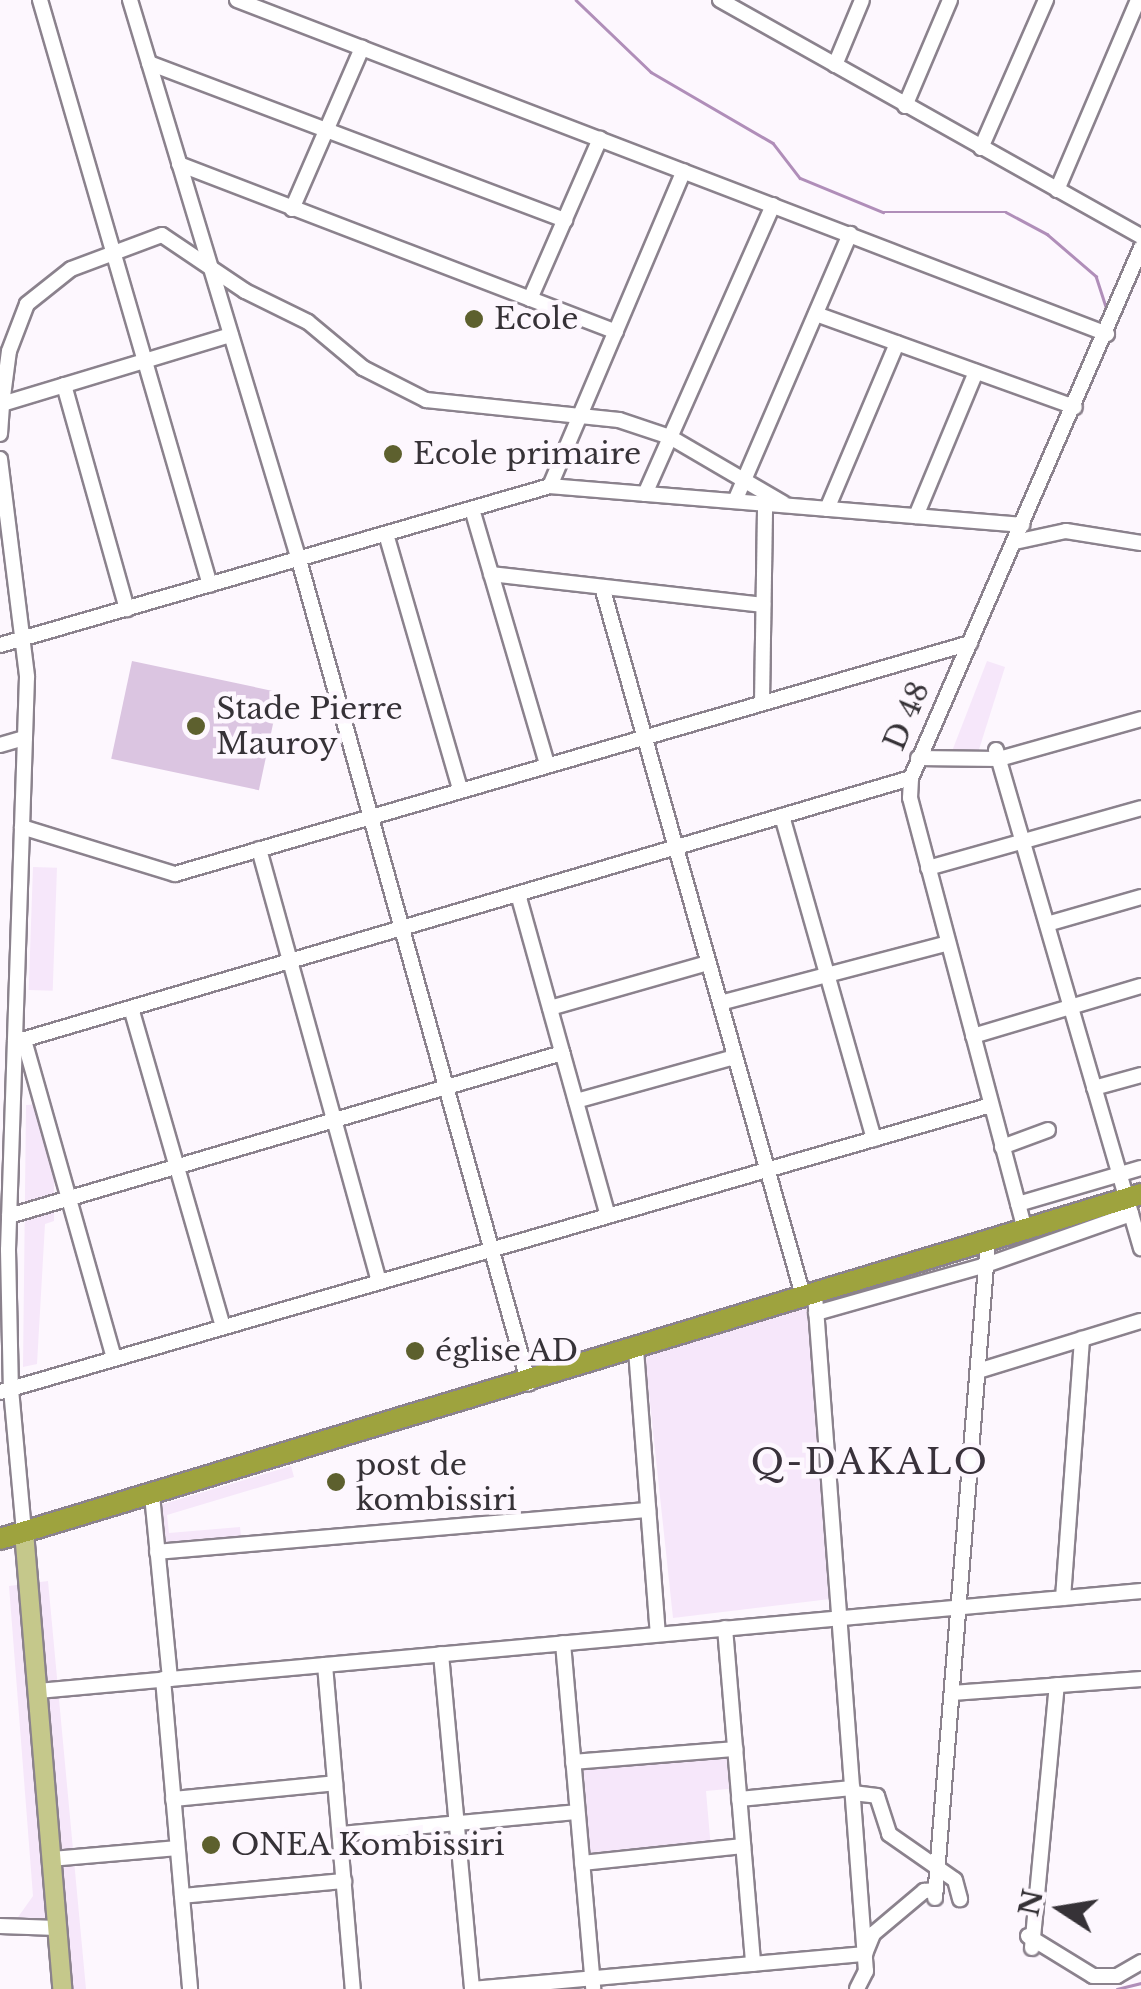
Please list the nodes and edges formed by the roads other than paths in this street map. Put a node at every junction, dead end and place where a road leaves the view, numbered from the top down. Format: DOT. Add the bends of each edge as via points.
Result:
graph roads {
  1 [pos="40,0"];
  2 [pos="130,0"];
  3 [pos="237,0"];
  4 [pos="720,0"];
  5 [pos="758,0"];
  6 [pos="862,0"];
  7 [pos="950,0"];
  8 [pos="1046,0"];
  9 [pos="1138,0"];
  10 [pos="750,17"];
  11 [pos="362,48"];
  12 [pos="148,63"];
  13 [pos="835,66"];
  14 [pos="905,106"];
  15 [pos="326,130"];
  16 [pos="600,139"];
  17 [pos="981,148"];
  18 [pos="179,164"];
  19 [pos="684,171"];
  20 [pos="1057,190"];
  21 [pos="773,205"];
  22 [pos="292,209"];
  23 [pos="565,220"];
  24 [pos="850,234"];
  25 [pos="1141,236"];
  26 [pos="1141,248"];
  27 [pos="114,251"];
  28 [pos="210,264"];
  29 [pos="530,299"];
  30 [pos="816,314"];
  31 [pos="616,332"];
  32 [pos="1107,334"];
  33 [pos="231,335"];
  34 [pos="896,343"];
  35 [pos="144,361"];
  36 [pos="976,372"];
  37 [pos="64,385"];
  38 [pos="0,387"];
  39 [pos="2,404"];
  40 [pos="1075,407"];
  41 [pos="581,414"];
  42 [pos="0,434"];
  43 [pos="670,438"];
  44 [pos="0,461"];
  45 [pos="745,479"];
  46 [pos="550,486"];
  47 [pos="644,494"];
  48 [pos="735,501"];
  49 [pos="764,504"];
  50 [pos="788,506"];
  51 [pos="472,508"];
  52 [pos="826,509"];
  53 [pos="916,516"];
  54 [pos="1022,525"];
  55 [pos="386,534"];
  56 [pos="1014,542"];
  57 [pos="1141,543"];
  58 [pos="299,560"];
  59 [pos="492,574"];
  60 [pos="210,585"];
  61 [pos="602,586"];
  62 [pos="763,605"];
  63 [pos="127,609"];
  64 [pos="23,639"];
  65 [pos="970,642"];
  66 [pos="0,645"];
  67 [pos="762,702"];
  68 [pos="1141,719"];
  69 [pos="644,736"];
  70 [pos="26,738"];
  71 [pos="0,745"];
  72 [pos="998,755"];
  73 [pos="918,758"];
  74 [pos="547,764"];
  75 [pos="911,778"];
  76 [pos="460,788"];
  77 [pos="1141,808"];
  78 [pos="370,814"];
  79 [pos="782,816"];
  80 [pos="22,827"];
  81 [pos="1023,841"];
  82 [pos="258,848"];
  83 [pos="676,848"];
  84 [pos="928,868"];
  85 [pos="518,894"];
  86 [pos="1141,897"];
  87 [pos="19,922"];
  88 [pos="1047,924"];
  89 [pos="0,927"];
  90 [pos="402,928"];
  91 [pos="948,943"];
  92 [pos="290,961"];
  93 [pos="708,963"];
  94 [pos="827,975"];
  95 [pos="1141,986"];
  96 [pos="720,1004"];
  97 [pos="1071,1007"];
  98 [pos="131,1008"];
  99 [pos="550,1008"];
  100 [pos="973,1036"];
  101 [pos="20,1041"];
  102 [pos="562,1053"];
  103 [pos="735,1057"];
  104 [pos="1141,1075"];
  105 [pos="7,1087"];
  106 [pos="446,1087"];
  107 [pos="1094,1088"];
  108 [pos="576,1101"];
  109 [pos="991,1105"];
  110 [pos="334,1120"];
  111 [pos="1048,1130"];
  112 [pos="874,1139"];
  113 [pos="1002,1147"];
  114 [pos="6,1152"];
  115 [pos="176,1166"];
  116 [pos="1141,1168"];
  117 [pos="767,1170"];
  118 [pos="1119,1174"];
  119 [pos="68,1198"];
  120 [pos="1133,1202"];
  121 [pos="1018,1204"];
  122 [pos="9,1216"];
  123 [pos="608,1216"];
  124 [pos="1024,1230"];
  125 [pos="988,1241"];
  126 [pos="1141,1248"];
  127 [pos="492,1250"];
  128 [pos="986,1265"];
  129 [pos="4,1268"];
  130 [pos="379,1282"];
  131 [pos="812,1302"];
  132 [pos="1141,1321"];
  133 [pos="223,1327"];
  134 [pos="1082,1339"];
  135 [pos="636,1350"];
  136 [pos="114,1359"];
  137 [pos="978,1372"];
  138 [pos="529,1384"];
  139 [pos="5,1390"];
  140 [pos="152,1495"];
  141 [pos="648,1510"];
  142 [pos="24,1532"];
  143 [pos="0,1539"];
  144 [pos="157,1552"];
  145 [pos="1141,1591"];
  146 [pos="1063,1598"];
  147 [pos="958,1607"];
  148 [pos="840,1618"];
  149 [pos="725,1628"];
  150 [pos="658,1634"];
  151 [pos="562,1643"];
  152 [pos="441,1654"];
  153 [pos="325,1664"];
  154 [pos="166,1679"];
  155 [pos="1141,1679"];
  156 [pos="1057,1685"];
  157 [pos="38,1690"];
  158 [pos="952,1693"];
  159 [pos="735,1750"];
  160 [pos="573,1762"];
  161 [pos="336,1783"];
  162 [pos="852,1790"];
  163 [pos="173,1799"];
  164 [pos="739,1799"];
  165 [pos="577,1812"];
  166 [pos="456,1823"];
  167 [pos="340,1834"];
  168 [pos="743,1846"];
  169 [pos="178,1848"];
  170 [pos="52,1859"];
  171 [pos="582,1863"];
  172 [pos="937,1869"];
  173 [pos="344,1881"];
  174 [pos="182,1896"];
  175 [pos="960,1899"];
  176 [pos="1029,1901"];
  177 [pos="0,1926"];
  178 [pos="57,1928"];
  179 [pos="1033,1945"];
  180 [pos="865,1954"];
  181 [pos="1141,1962"];
  182 [pos="753,1964"];
  183 [pos="592,1984"];
  184 [pos="62,1989"];
  185 [pos="190,1989"];
  186 [pos="353,1989"];
  187 [pos="472,1989"];
  188 [pos="858,1989"];
  1 -- 27 [label="street"];
  2 -- 12 [label="street"];
  3 -- 11 [label="street"];
  4 -- 10 [label="street"];
  5 -- 10 [label="street"];
  6 -- 13 [label="street"];
  7 -- 14 [label="street"];
  8 -- 17 [label="street"];
  9 -- 20 [label="street"];
  10 -- 13 [label="street"];
  11 -- 15 [label="street"];
  11 -- 16 [label="street"];
  12 -- 15 [label="street"];
  12 -- 18 [label="street"];
  13 -- 14 [label="street"];
  14 -- 17 [label="street"];
  15 -- 22 [label="street"];
  15 -- 23 [label="street"];
  16 -- 19 [label="street"];
  16 -- 23 [label="street"];
  17 -- 20 [label="street"];
  18 -- 22 [label="street"];
  18 -- 28 [label="street"];
  19 -- 21 [label="street"];
  19 -- 31 [label="street"];
  20 -- 25 [label="street"];
  21 -- 24 [label="street"];
  21 -- 43 [label="street"];
  22 -- 29 [label="street"];
  23 -- 29 [label="street"];
  24 -- 30 [label="street"];
  24 -- 32 [label="street"];
  26 -- 32 [label="street, D 48"];
  27 -- 28 [label="street" via="162,234"];
  27 -- 35 [label="street"];
  27 -- 39 [label="street" via="91,267 71,269 27,304 9,351"];
  28 -- 33 [label="street"];
  28 -- 41 [label="street" via="245,291 308,322 363,368 426,400"];
  29 -- 31 [label="street"];
  30 -- 34 [label="street"];
  30 -- 45 [label="street"];
  31 -- 41 [label="street"];
  32 -- 40 [label="street, D 48"];
  33 -- 35 [label="street"];
  33 -- 58 [label="street"];
  34 -- 36 [label="street"];
  34 -- 52 [label="street"];
  35 -- 37 [label="street"];
  35 -- 60 [label="street"];
  36 -- 40 [label="street"];
  36 -- 53 [label="street"];
  37 -- 39 [label="street"];
  37 -- 63 [label="street"];
  38 -- 39 [label="street"];
  39 -- 42 [label="street"];
  40 -- 54 [label="street, D 48"];
  41 -- 43 [label="street"];
  41 -- 46 [label="street"];
  43 -- 45 [label="street"];
  43 -- 47 [label="street"];
  44 -- 64 [label="street"];
  45 -- 48 [label="street"];
  45 -- 50 [label="street"];
  46 -- 47 [label="street"];
  46 -- 51 [label="street"];
  47 -- 48 [label="street"];
  48 -- 49 [label="street"];
  49 -- 50 [label="street"];
  49 -- 62 [label="street"];
  50 -- 52 [label="street"];
  51 -- 55 [label="street"];
  51 -- 59 [label="street"];
  52 -- 53 [label="street"];
  53 -- 54 [label="street"];
  54 -- 56 [label="street, D 48"];
  55 -- 58 [label="street"];
  55 -- 76 [label="street"];
  56 -- 57 [label="street" via="1066,531"];
  56 -- 65 [label="street, D 48"];
  58 -- 60 [label="street"];
  58 -- 78 [label="street"];
  59 -- 61 [label="street"];
  59 -- 74 [label="street"];
  60 -- 63 [label="street"];
  61 -- 62 [label="street"];
  61 -- 69 [label="street"];
  62 -- 67 [label="street"];
  63 -- 64 [label="street"];
  64 -- 66 [label="street"];
  64 -- 70 [label="street"];
  65 -- 67 [label="street"];
  65 -- 73 [label="street, D 48"];
  67 -- 69 [label="street"];
  68 -- 72 [label="street"];
  69 -- 74 [label="street"];
  69 -- 83 [label="street"];
  70 -- 71 [label="street"];
  70 -- 80 [label="street"];
  72 -- 73 [label="street"];
  72 -- 81 [label="street"];
  73 -- 75 [label="street, D 48"];
  74 -- 76 [label="street"];
  75 -- 79 [label="street"];
  75 -- 84 [label="street, D 48"];
  76 -- 78 [label="street"];
  77 -- 81 [label="street"];
  78 -- 82 [label="street"];
  78 -- 90 [label="street"];
  79 -- 83 [label="street"];
  79 -- 94 [label="street"];
  80 -- 82 [label="street" via="175,874"];
  80 -- 87 [label="street"];
  81 -- 84 [label="street"];
  81 -- 88 [label="street"];
  82 -- 92 [label="street"];
  83 -- 85 [label="street"];
  83 -- 93 [label="street"];
  84 -- 91 [label="street, D 48"];
  85 -- 90 [label="street"];
  85 -- 99 [label="street"];
  86 -- 88 [label="street"];
  87 -- 89 [label="street"];
  87 -- 101 [label="street"];
  88 -- 97 [label="street"];
  90 -- 92 [label="street"];
  90 -- 106 [label="street"];
  91 -- 94 [label="street"];
  91 -- 100 [label="street, D 48"];
  92 -- 98 [label="street"];
  92 -- 110 [label="street"];
  93 -- 96 [label="street"];
  93 -- 99 [label="street"];
  94 -- 96 [label="street"];
  94 -- 112 [label="street"];
  95 -- 97 [label="street"];
  96 -- 103 [label="street"];
  97 -- 100 [label="street"];
  97 -- 107 [label="street"];
  98 -- 101 [label="street"];
  98 -- 115 [label="street"];
  99 -- 102 [label="street"];
  100 -- 109 [label="street, D 48"];
  101 -- 105 [label="street"];
  101 -- 119 [label="street"];
  102 -- 106 [label="street"];
  102 -- 108 [label="street"];
  103 -- 108 [label="street"];
  103 -- 117 [label="street"];
  104 -- 107 [label="street"];
  105 -- 114 [label="street"];
  106 -- 110 [label="street"];
  106 -- 127 [label="street"];
  107 -- 118 [label="street"];
  108 -- 123 [label="street"];
  109 -- 112 [label="street"];
  109 -- 113 [label="street, D 48"];
  110 -- 115 [label="street"];
  110 -- 130 [label="street"];
  111 -- 113 [label="street"];
  112 -- 117 [label="street"];
  113 -- 121 [label="street, D 48"];
  114 -- 122 [label="street"];
  115 -- 119 [label="street"];
  115 -- 133 [label="street"];
  116 -- 118 [label="street"];
  117 -- 123 [label="street"];
  117 -- 131 [label="street"];
  118 -- 120 [label="street"];
  118 -- 121 [label="street"];
  119 -- 122 [label="street"];
  119 -- 136 [label="street"];
  120 -- 124 [label="highway"];
  120 -- 126 [label="street"];
  120 -- 128 [label="street"];
  121 -- 124 [label="street, D 48"];
  122 -- 129 [label="street"];
  123 -- 127 [label="street"];
  124 -- 125 [label="highway"];
  125 -- 128 [label="street"];
  125 -- 131 [label="highway"];
  127 -- 130 [label="street"];
  127 -- 138 [label="street"];
  128 -- 131 [label="street"];
  128 -- 137 [label="street"];
  129 -- 139 [label="street"];
  130 -- 133 [label="street"];
  131 -- 135 [label="highway"];
  131 -- 148 [label="street"];
  132 -- 134 [label="street"];
  133 -- 136 [label="street"];
  134 -- 137 [label="street"];
  134 -- 146 [label="street"];
  135 -- 138 [label="highway"];
  135 -- 141 [label="street"];
  136 -- 139 [label="street"];
  137 -- 147 [label="street"];
  138 -- 140 [label="highway"];
  139 -- 142 [label="street"];
  140 -- 142 [label="highway"];
  140 -- 144 [label="street"];
  141 -- 144 [label="street"];
  141 -- 150 [label="street"];
  142 -- 143 [label="highway"];
  142 -- 157 [label="main road"];
  144 -- 154 [label="street"];
  145 -- 146 [label="street"];
  146 -- 147 [label="street"];
  147 -- 148 [label="street"];
  147 -- 158 [label="street"];
  148 -- 149 [label="street"];
  148 -- 162 [label="street"];
  149 -- 150 [label="street"];
  149 -- 159 [label="street"];
  150 -- 151 [label="street"];
  151 -- 152 [label="street"];
  151 -- 160 [label="street"];
  152 -- 153 [label="street"];
  152 -- 166 [label="street"];
  153 -- 154 [label="street"];
  153 -- 161 [label="street"];
  154 -- 157 [label="street"];
  154 -- 163 [label="street"];
  155 -- 156 [label="street"];
  156 -- 158 [label="street"];
  156 -- 179 [label="street"];
  157 -- 170 [label="main road"];
  158 -- 172 [label="street"];
  159 -- 160 [label="street"];
  159 -- 164 [label="street"];
  160 -- 165 [label="street"];
  161 -- 163 [label="street"];
  161 -- 167 [label="street"];
  162 -- 164 [label="street"];
  162 -- 172 [label="street" via="877,1796 888,1834"];
  162 -- 180 [label="street"];
  163 -- 169 [label="street"];
  164 -- 168 [label="street"];
  165 -- 166 [label="street"];
  165 -- 171 [label="street"];
  166 -- 167 [label="street"];
  166 -- 187 [label="street"];
  167 -- 173 [label="street"];
  168 -- 171 [label="street"];
  168 -- 182 [label="street"];
  169 -- 170 [label="street"];
  169 -- 174 [label="street"];
  170 -- 178 [label="main road"];
  171 -- 183 [label="street"];
  172 -- 175 [label="street" via="955,1880"];
  172 -- 180 [label="street" via="935,1894 924,1890 873,1934"];
  173 -- 174 [label="street"];
  173 -- 186 [label="street"];
  174 -- 185 [label="street"];
  176 -- 179 [label="street" via="1024,1932"];
  177 -- 178 [label="street"];
  178 -- 184 [label="main road"];
  179 -- 181 [label="street" via="1092,1976 1117,1976"];
  180 -- 182 [label="street"];
  180 -- 188 [label="street"];
  182 -- 183 [label="street"];
  183 -- 187 [label="street"];
}
